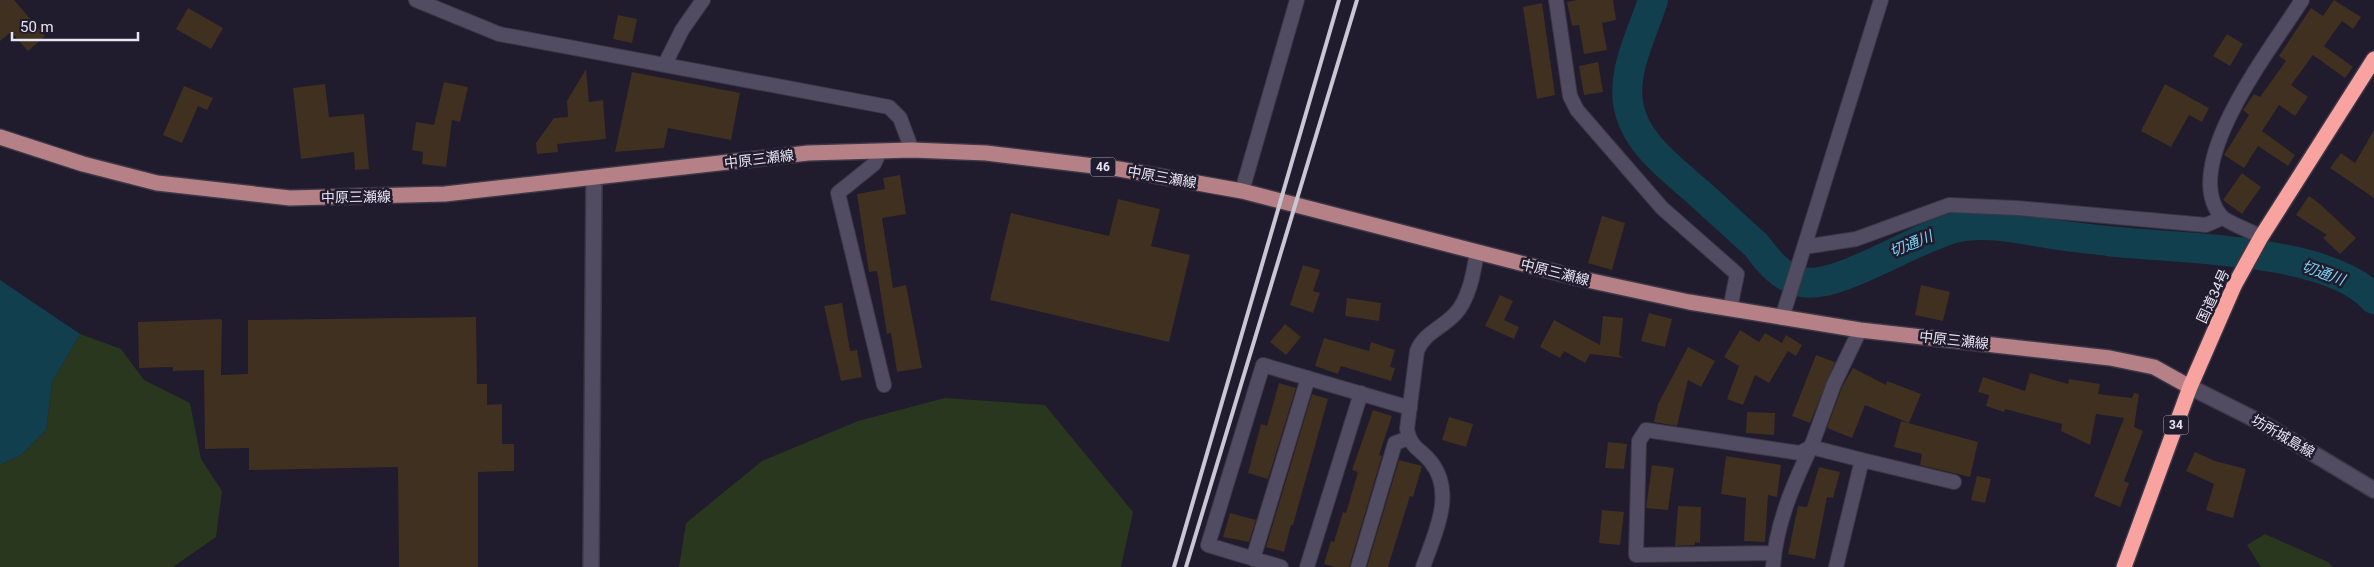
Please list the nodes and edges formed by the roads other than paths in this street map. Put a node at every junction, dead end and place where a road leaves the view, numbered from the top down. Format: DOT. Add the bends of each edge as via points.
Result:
graph roads {
  1 [pos="416,0"];
  2 [pos="703,0"];
  3 [pos="1297,0"];
  4 [pos="1556,0"];
  5 [pos="1881,0"];
  6 [pos="2302,0"];
  7 [pos="2374,59"];
  8 [pos="665,64"];
  9 [pos="0,137"];
  10 [pos="912,150"];
  11 [pos="880,151"];
  12 [pos="594,179"];
  13 [pos="1242,191"];
  14 [pos="2222,218"];
  15 [pos="2261,237"];
  16 [pos="1804,247"];
  17 [pos="1477,252"];
  18 [pos="1730,309"];
  19 [pos="1782,318"];
  20 [pos="1860,330"];
  21 [pos="1308,378"];
  22 [pos="884,385"];
  23 [pos="2190,387"];
  24 [pos="1361,393"];
  25 [pos="1410,408"];
  26 [pos="1409,438"];
  27 [pos="1812,447"];
  28 [pos="1862,460"];
  29 [pos="1954,482"];
  30 [pos="2374,490"];
  31 [pos="1774,552"];
  32 [pos="1253,559"];
  33 [pos="591,567"];
  34 [pos="1281,567"];
  35 [pos="1307,567"];
  36 [pos="1358,567"];
  37 [pos="1423,567"];
  38 [pos="1773,567"];
  39 [pos="1836,567"];
  40 [pos="2124,567"];
  1 -- 8 [label="street" via="499,34"];
  2 -- 8 [label="street" via="682,30"];
  3 -- 13 [label="street"];
  4 -- 18 [label="street" via="1570,96 1577,110 1662,208 1737,274"];
  5 -- 16 [label="street"];
  6 -- 14 [label="street" via="2227,117 2218,141 2210,167 2214,205"];
  7 -- 15 [label="highway, 国道34号 / 34"];
  8 -- 10 [label="street" via="890,107 900,118"];
  9 -- 12 [label="main road, 中原三瀬線 / 46" via="83,164 157,183 290,198 445,194"];
  10 -- 11 [label="main road, 中原三瀬線 / 46"];
  10 -- 13 [label="main road, 中原三瀬線 / 46" via="986,153 1119,169"];
  11 -- 12 [label="main road, 中原三瀬線 / 46" via="808,153"];
  11 -- 22 [label="street" via="874,164 838,193"];
  12 -- 33 [label="street"];
  13 -- 17 [label="main road, 中原三瀬線 / 46"];
  14 -- 15 [label="street"];
  14 -- 16 [label="street" via="2206,225 1949,205 1856,239"];
  15 -- 23 [label="highway, 国道34号 / 34" via="2234,286"];
  16 -- 19 [label="street"];
  17 -- 18 [label="main road, 中原三瀬線 / 46" via="1578,278"];
  17 -- 25 [label="street" via="1462,306 1421,343 1417,352"];
  18 -- 19 [label="main road, 中原三瀬線 / 46"];
  19 -- 20 [label="main road, 中原三瀬線 / 46"];
  20 -- 23 [label="main road, 中原三瀬線 / 46" via="2110,358 2154,367"];
  20 -- 27 [label="street" via="1834,384"];
  21 -- 24 [label="street"];
  21 -- 32 [label="street"];
  21 -- 32 [label="street" via="1264,364 1208,545"];
  23 -- 30 [label="street, 坊所城島線" via="2264,424"];
  23 -- 40 [label="highway, 国道34号 / 34"];
  24 -- 25 [label="street"];
  24 -- 35 [label="street"];
  25 -- 26 [label="street"];
  26 -- 36 [label="street" via="1396,443"];
  26 -- 37 [label="street" via="1437,471 1442,495 1443,510"];
  27 -- 28 [label="street"];
  27 -- 31 [label="street" via="1790,492"];
  27 -- 31 [label="street" via="1800,453 1646,430 1640,440 1636,554"];
  28 -- 29 [label="street"];
  28 -- 39 [label="street"];
  31 -- 38 [label="street"];
  32 -- 34 [label="street"];
}
